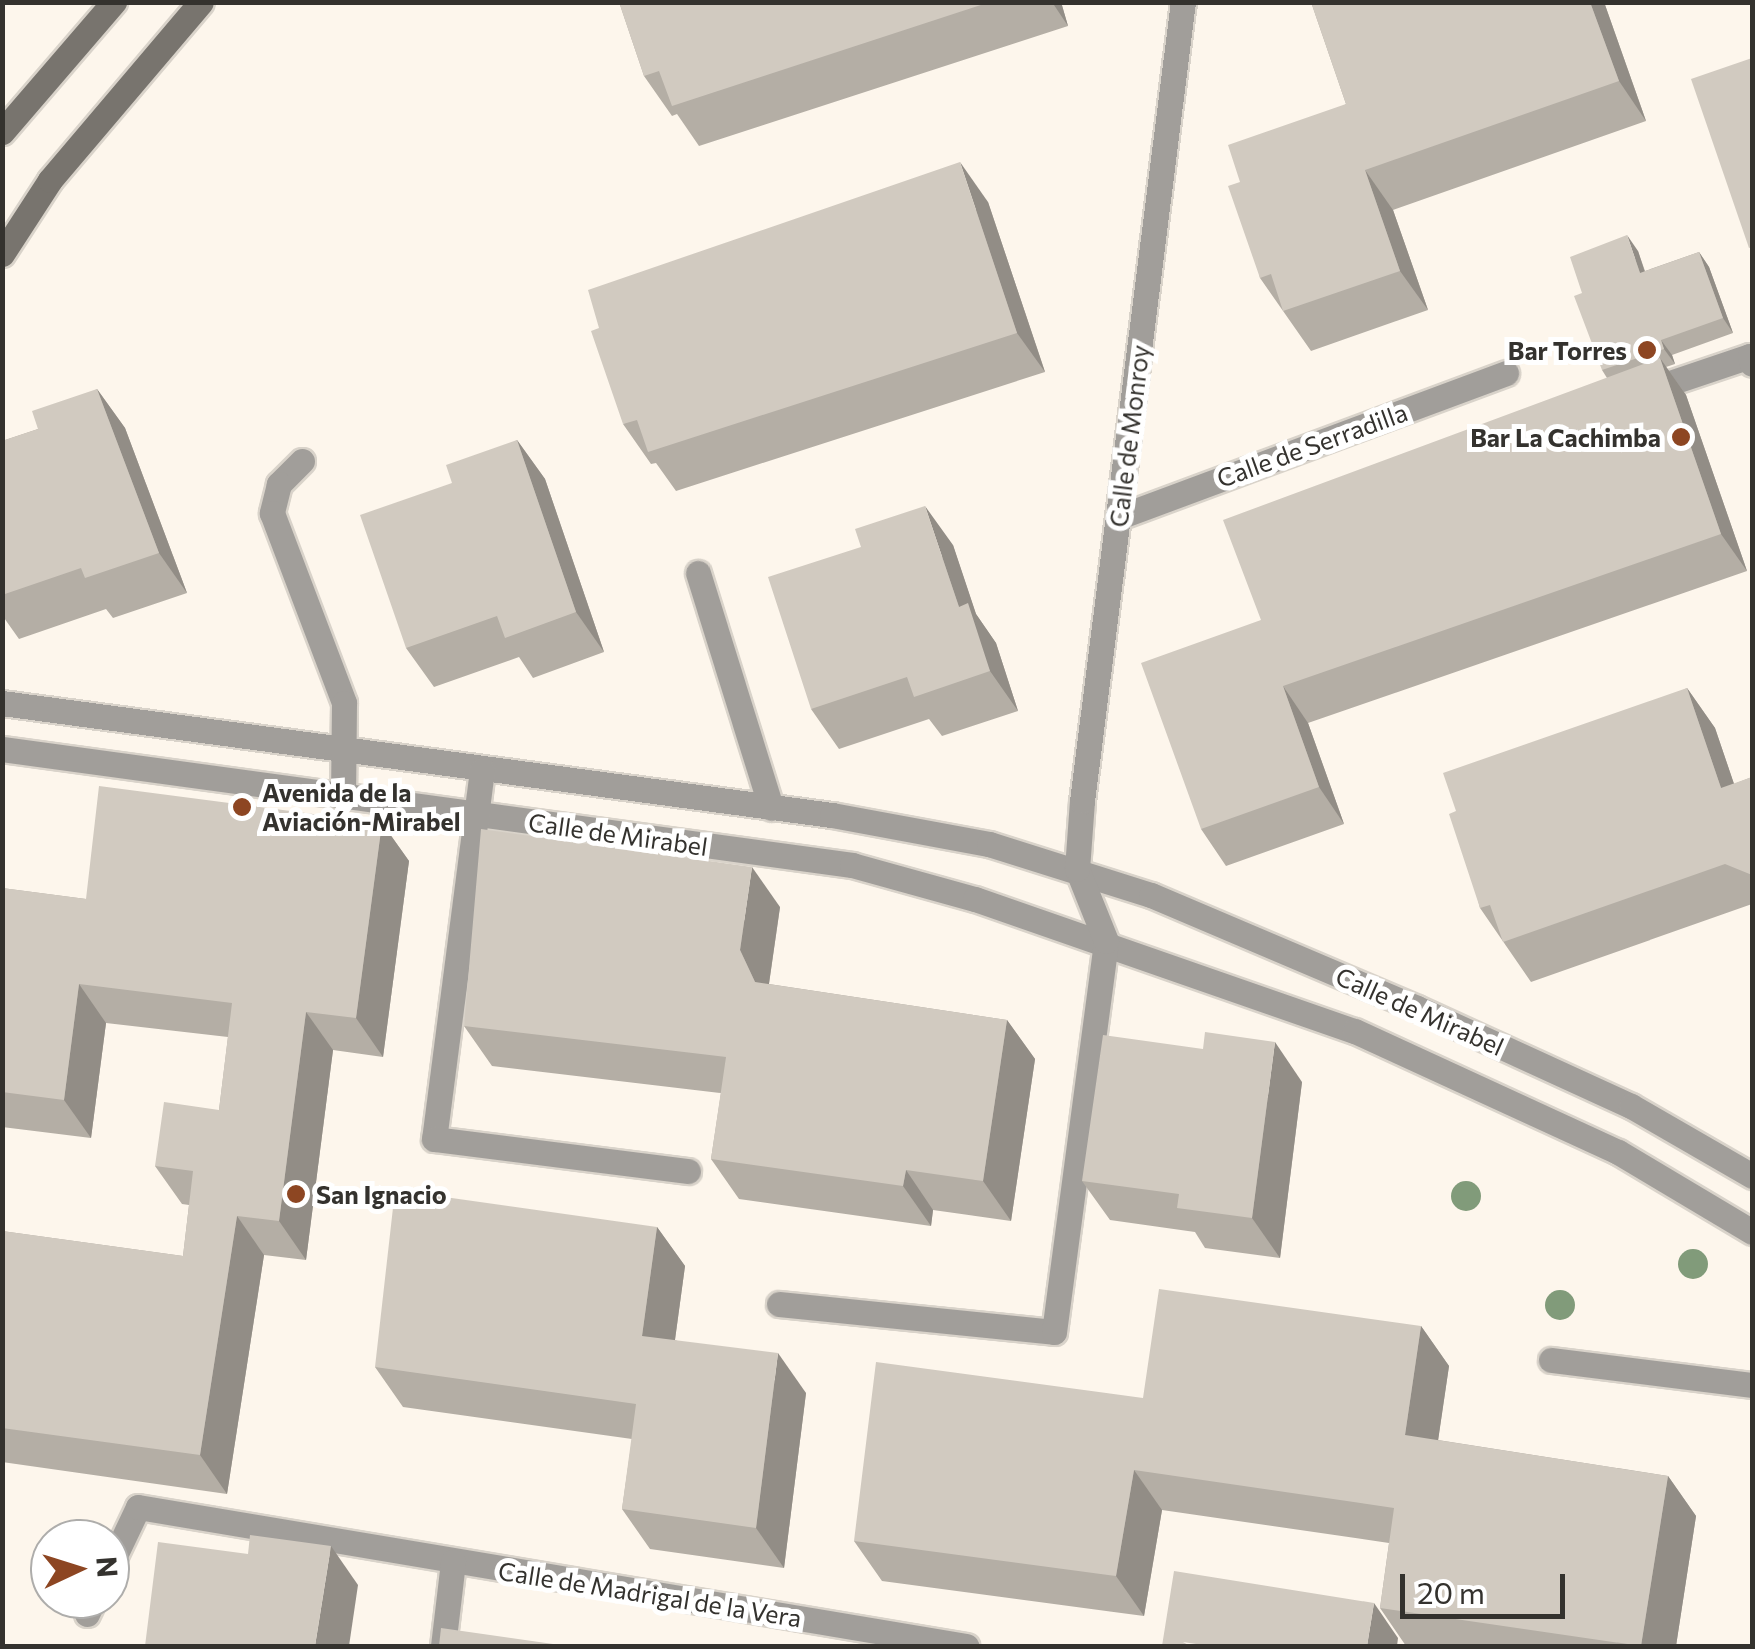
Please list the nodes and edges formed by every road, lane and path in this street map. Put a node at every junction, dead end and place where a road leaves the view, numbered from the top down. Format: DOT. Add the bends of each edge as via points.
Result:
graph roads {
  1 [pos="114,2"];
  2 [pos="202,2"];
  3 [pos="1183,2"];
  4 [pos="2,132"];
  5 [pos="2,254"];
  6 [pos="1752,364"];
  7 [pos="1506,374"];
  8 [pos="1614,402"];
  9 [pos="302,461"];
  10 [pos="1119,517"];
  11 [pos="698,573"];
  12 [pos="2,703"];
  13 [pos="2,749"];
  14 [pos="348,752"];
  15 [pos="482,770"];
  16 [pos="343,797"];
  17 [pos="772,808"];
  18 [pos="477,816"];
  19 [pos="1077,869"];
  20 [pos="1106,942"];
  21 [pos="688,1171"];
  22 [pos="1752,1176"];
  23 [pos="1752,1232"];
  24 [pos="778,1304"];
  25 [pos="1550,1360"];
  26 [pos="1752,1385"];
  27 [pos="130,1524"];
  28 [pos="453,1562"];
  29 [pos="443,1646"];
  30 [pos="966,1646"];
  1 -- 4 [label="main road"];
  2 -- 5 [label="main road" via="50,180"];
  3 -- 10 [label="street, Calle de Monroy"];
  6 -- 8 [label="street" via="1750,356"];
  7 -- 10 [label="street, Calle de Serradilla"];
  9 -- 14 [label="street" via="278,484 272,513 344,703"];
  10 -- 19 [label="street, Calle de Monroy"];
  11 -- 17 [label="street"];
  12 -- 14 [label="street, Calle de Mirabel"];
  13 -- 16 [label="street, Calle de Mirabel"];
  14 -- 15 [label="street, Calle de Mirabel"];
  14 -- 16 [label="street"];
  15 -- 17 [label="street, Calle de Mirabel"];
  15 -- 18 [label="street"];
  16 -- 18 [label="street, Calle de Mirabel"];
  17 -- 19 [label="street, Calle de Mirabel" via="989,844"];
  18 -- 20 [label="street, Calle de Mirabel" via="852,866"];
  18 -- 21 [label="street" via="434,1139"];
  19 -- 20 [label="street"];
  19 -- 22 [label="street, Calle de Mirabel" via="1491,1041 1630,1106"];
  20 -- 23 [label="street, Calle de Mirabel" via="1355,1030 1618,1152"];
  20 -- 24 [label="street" via="1054,1332"];
  25 -- 26 [label="street"];
  27 -- 28 [label="street, Calle de Madrigal de la Vera" via="138,1507"];
  28 -- 29 [label="street"];
  28 -- 30 [label="street, Calle de Madrigal de la Vera"];
}
